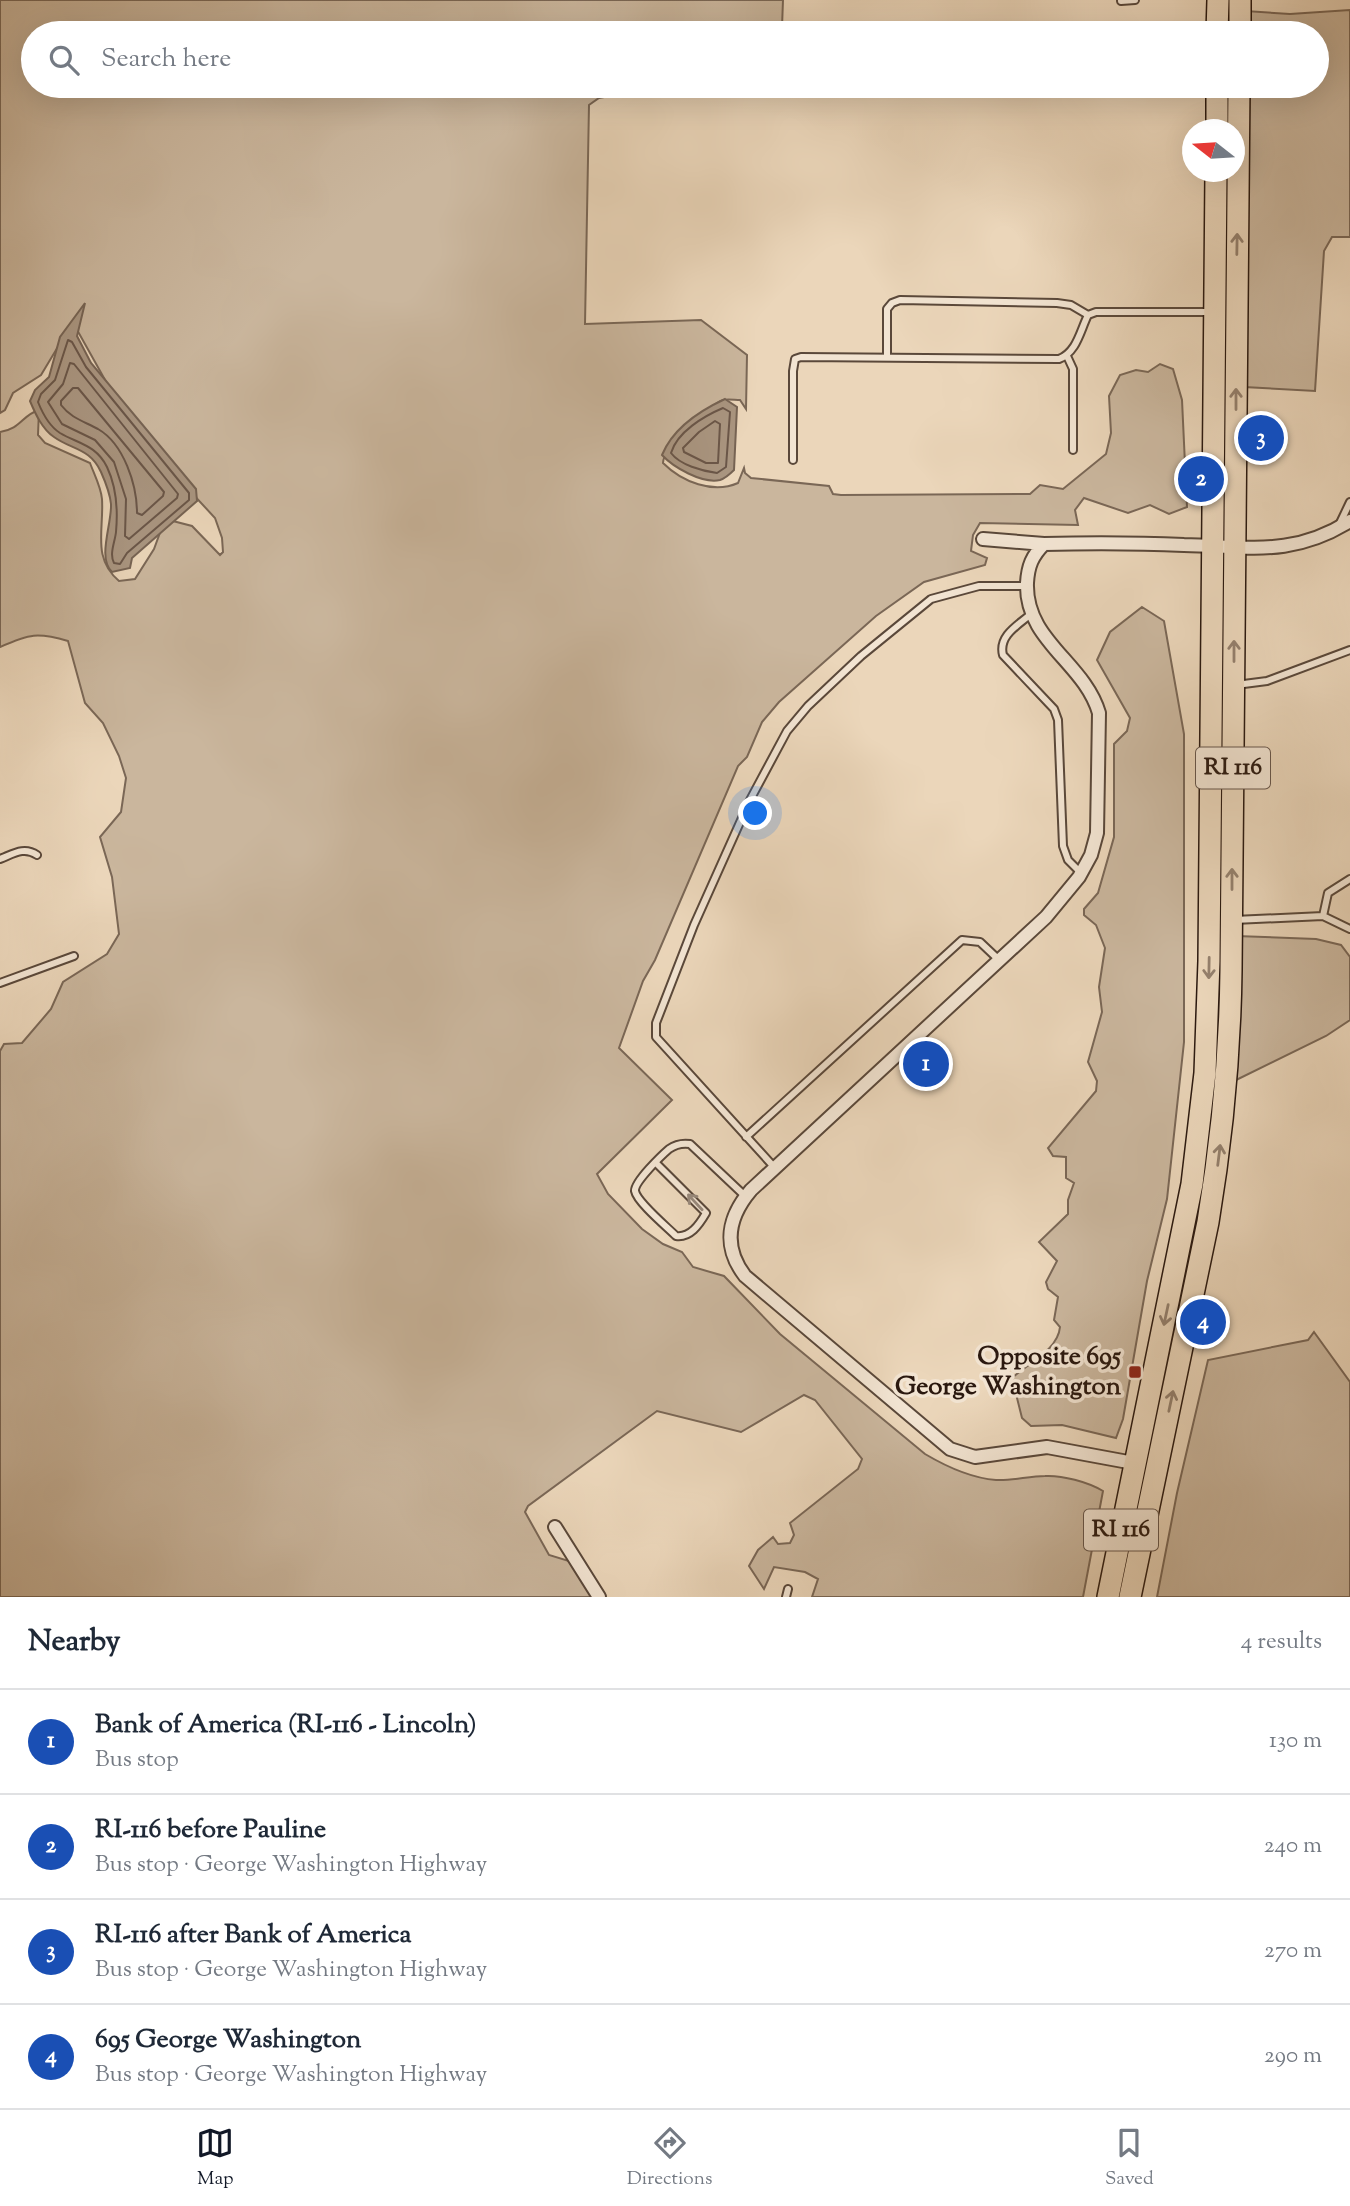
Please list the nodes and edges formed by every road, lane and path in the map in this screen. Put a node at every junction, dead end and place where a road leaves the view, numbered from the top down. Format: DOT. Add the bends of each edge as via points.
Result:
graph roads {
  1 [pos="1135,0"];
  2 [pos="1218,0"];
  3 [pos="1240,0"];
  4 [pos="1121,1"];
  5 [pos="1217,21"];
  6 [pos="1240,21"];
  7 [pos="1217,98"];
  8 [pos="1239,98"];
  9 [pos="1217,119"];
  10 [pos="1216,182"];
  11 [pos="1215,312"];
  12 [pos="1237,312"];
  13 [pos="1088,315"];
  14 [pos="1067,356"];
  15 [pos="887,357"];
  16 [pos="1073,450"];
  17 [pos="793,460"];
  18 [pos="1350,502"];
  19 [pos="1350,521"];
  20 [pos="1335,531"];
  21 [pos="983,539"];
  22 [pos="1044,544"];
  23 [pos="1213,546"];
  24 [pos="1235,548"];
  25 [pos="1027,586"];
  26 [pos="1031,614"];
  27 [pos="1350,650"];
  28 [pos="1234,685"];
  29 [pos="37,855"];
  30 [pos="0,859"];
  31 [pos="1082,873"];
  32 [pos="1350,879"];
  33 [pos="1323,916"];
  34 [pos="1232,920"];
  35 [pos="1350,929"];
  36 [pos="74,957"];
  37 [pos="999,961"];
  38 [pos="0,983"];
  39 [pos="746,1138"];
  40 [pos="656,1163"];
  41 [pos="775,1168"];
  42 [pos="746,1196"];
  43 [pos="1135,1464"];
  44 [pos="1157,1468"];
  45 [pos="555,1527"];
  46 [pos="599,1597"];
  47 [pos="1108,1597"];
  48 [pos="1130,1597"];
  1 -- 4 [label="lane"];
  2 -- 5 [label="main road"];
  3 -- 6 [label="main road"];
  7 -- 9 [label="main road"];
  12 -- 8 [label="main road, RI 116, one-way"];
  10 -- 11 [label="main road, RI 116"];
  11 -- 12 [label="main road"];
  11 -- 13 [label="lane"];
  11 -- 23 [label="main road, RI 116"];
  24 -- 12 [label="main road, RI 116, one-way"];
  13 -- 14 [label="lane"];
  13 -- 15 [label="lane" via="1057,303 900,300 887,309"];
  14 -- 15 [label="lane"];
  14 -- 16 [label="lane" via="1073,369"];
  15 -- 17 [label="lane" via="795,359"];
  18 -- 20 [label="lane"];
  19 -- 20 [label="street"];
  20 -- 24 [label="street" via="1289,546"];
  21 -- 22 [label="street"];
  22 -- 23 [label="street"];
  22 -- 25 [label="street" via="1032,556"];
  23 -- 24 [label="street"];
  23 -- 43 [label="main road, RI 116, one-way" via="1209,988 1203,1101 1185,1219"];
  28 -- 24 [label="main road, RI 116, one-way"];
  25 -- 26 [label="street"];
  25 -- 39 [label="lane" via="979,586 931,599 808,706 787,731 750,800 656,1023 656,1037 664,1048"];
  26 -- 31 [label="street" via="1042,635 1094,695 1099,713 1097,833"];
  26 -- 31 [label="lane" via="1004,637 1001,647 1003,655 1054,709 1058,720 1063,846 1068,860"];
  27 -- 28 [label="lane" via="1266,681"];
  34 -- 28 [label="main road, RI 116, one-way"];
  29 -- 30 [label="lane" via="22,850"];
  31 -- 37 [label="street" via="1064,898"];
  32 -- 33 [label="lane" via="1328,893"];
  33 -- 34 [label="lane"];
  33 -- 35 [label="lane"];
  44 -- 34 [label="main road, RI 116, one-way" via="1217,1167 1228,1055"];
  36 -- 38 [label="lane"];
  37 -- 39 [label="lane" via="980,942 962,940"];
  37 -- 41 [label="street"];
  39 -- 41 [label="lane"];
  40 -- 40 [label="lane, one-way" via="638,1180 635,1191 676,1236 683,1237 706,1213"];
  40 -- 42 [label="lane" via="670,1148 690,1144"];
  41 -- 42 [label="street"];
  42 -- 43 [label="street" via="734,1215 731,1245 746,1276 950,1449 975,1457 1047,1447"];
  43 -- 44 [label="street"];
  43 -- 47 [label="main road, RI 116"];
  44 -- 48 [label="main road, RI 116"];
  45 -- 46 [label="street"];
}
